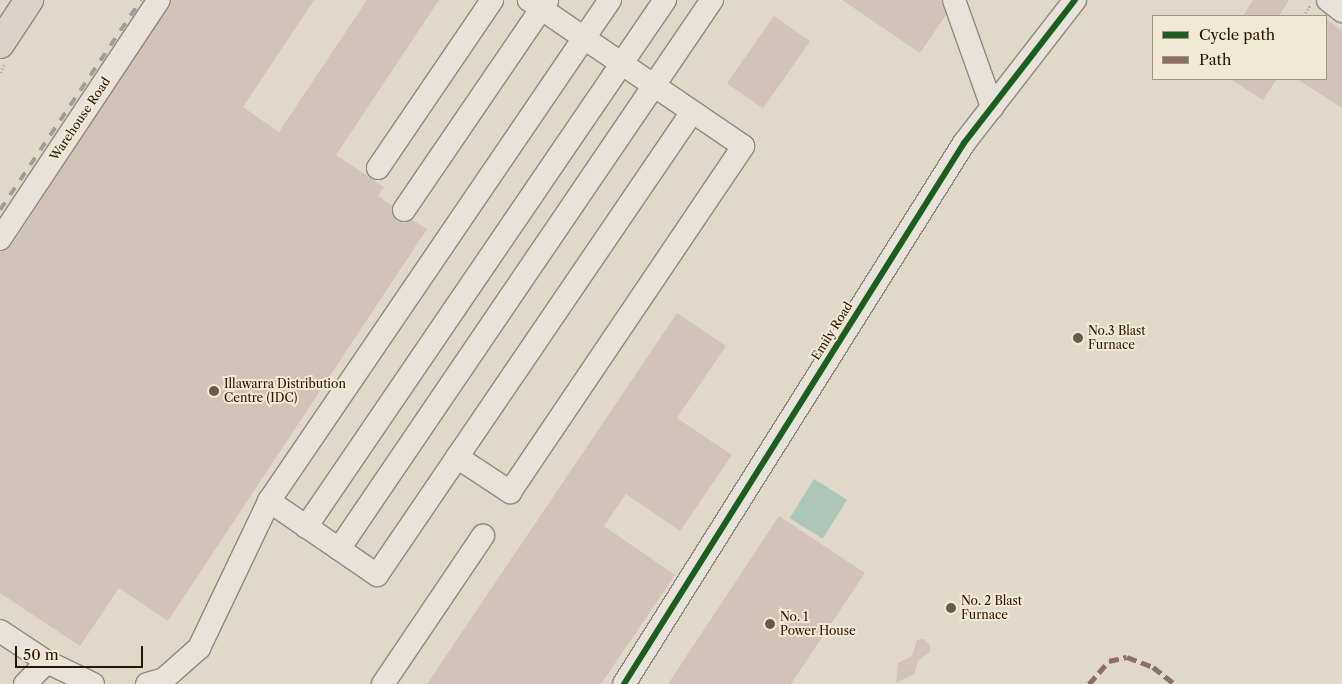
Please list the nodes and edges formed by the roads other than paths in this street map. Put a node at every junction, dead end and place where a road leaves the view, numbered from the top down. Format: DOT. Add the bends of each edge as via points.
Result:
graph roads {
  1 [pos="29,0"];
  2 [pos="160,0"];
  3 [pos="492,0"];
  4 [pos="610,0"];
  5 [pos="665,0"];
  6 [pos="712,0"];
  7 [pos="954,0"];
  8 [pos="1075,0"];
  9 [pos="1328,0"];
  10 [pos="539,3"];
  11 [pos="1342,11"];
  12 [pos="584,38"];
  13 [pos="0,44"];
  14 [pos="622,64"];
  15 [pos="654,86"];
  16 [pos="992,107"];
  17 [pos="692,112"];
  18 [pos="378,168"];
  19 [pos="404,210"];
  20 [pos="0,239"];
  21 [pos="457,457"];
  22 [pos="269,501"];
  23 [pos="306,526"];
  24 [pos="483,536"];
  25 [pos="339,549"];
  26 [pos="0,632"];
  27 [pos="47,662"];
  28 [pos="24,684"];
  29 [pos="93,684"];
  30 [pos="147,684"];
  31 [pos="383,684"];
  32 [pos="624,684"];
  1 -- 13 [label="main road"];
  2 -- 20 [label="street, Warehouse Road"];
  3 -- 18 [label="street"];
  4 -- 12 [label="street"];
  5 -- 14 [label="street"];
  6 -- 15 [label="street"];
  7 -- 16 [label="street"];
  8 -- 16 [label="street, Emily Road"];
  9 -- 11 [label="street"];
  10 -- 12 [label="street"];
  10 -- 19 [label="street"];
  12 -- 14 [label="street"];
  12 -- 22 [label="street"];
  14 -- 15 [label="street"];
  14 -- 23 [label="street"];
  15 -- 17 [label="street"];
  15 -- 25 [label="street"];
  16 -- 32 [label="street, Emily Road" via="964,143"];
  17 -- 21 [label="street"];
  17 -- 21 [label="street" via="743,146 521,476 510,492"];
  21 -- 25 [label="street" via="377,575"];
  22 -- 23 [label="street"];
  22 -- 30 [label="street" via="200,648 164,679"];
  23 -- 25 [label="street"];
  24 -- 31 [label="street"];
  26 -- 27 [label="street"];
  27 -- 28 [label="street"];
  27 -- 29 [label="street"];
}
